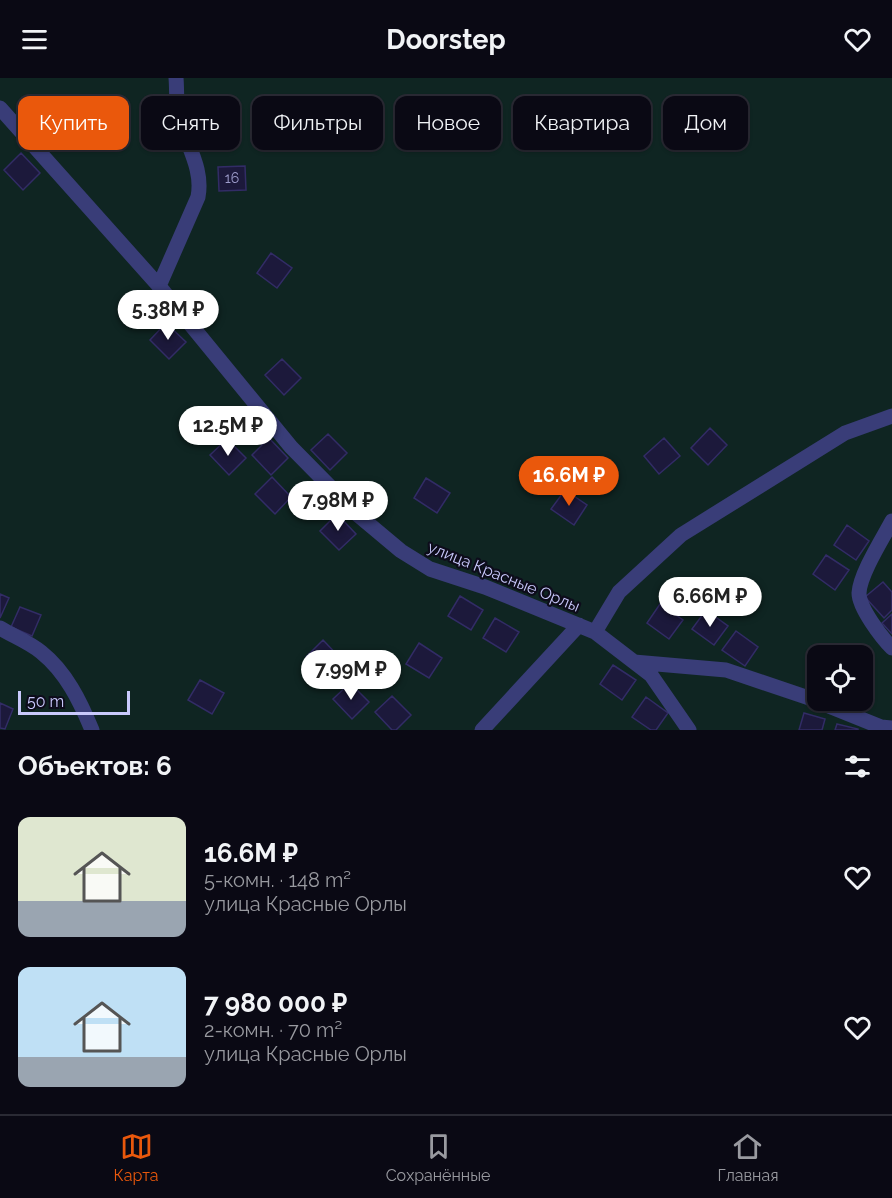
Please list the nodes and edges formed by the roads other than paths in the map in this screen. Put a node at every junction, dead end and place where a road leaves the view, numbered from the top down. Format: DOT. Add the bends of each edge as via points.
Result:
graph roads {
  1 [pos="176,78"];
  2 [pos="0,108"];
  3 [pos="159,286"];
  4 [pos="892,416"];
  5 [pos="892,521"];
  6 [pos="579,626"];
  7 [pos="0,628"];
  8 [pos="595,632"];
  9 [pos="892,648"];
  10 [pos="634,662"];
  11 [pos="892,728"];
  12 [pos="92,730"];
  13 [pos="482,730"];
  14 [pos="689,730"];
  1 -- 3 [label="street" via="178,111 199,172 200,187"];
  2 -- 3 [label="street, улица Красные Орлы"];
  3 -- 6 [label="street, улица Красные Орлы" via="291,447 358,515 401,551 430,569"];
  4 -- 8 [label="street" via="845,433 681,535 619,592"];
  5 -- 9 [label="street" via="859,594 863,608"];
  6 -- 8 [label="street, улица Красные Орлы"];
  6 -- 13 [label="street"];
  7 -- 12 [label="street" via="40,651 59,669 82,704"];
  8 -- 10 [label="street, улица Красные Орлы"];
  10 -- 11 [label="street" via="726,670"];
  10 -- 14 [label="street, улица Красные Орлы" via="651,675"];
}
